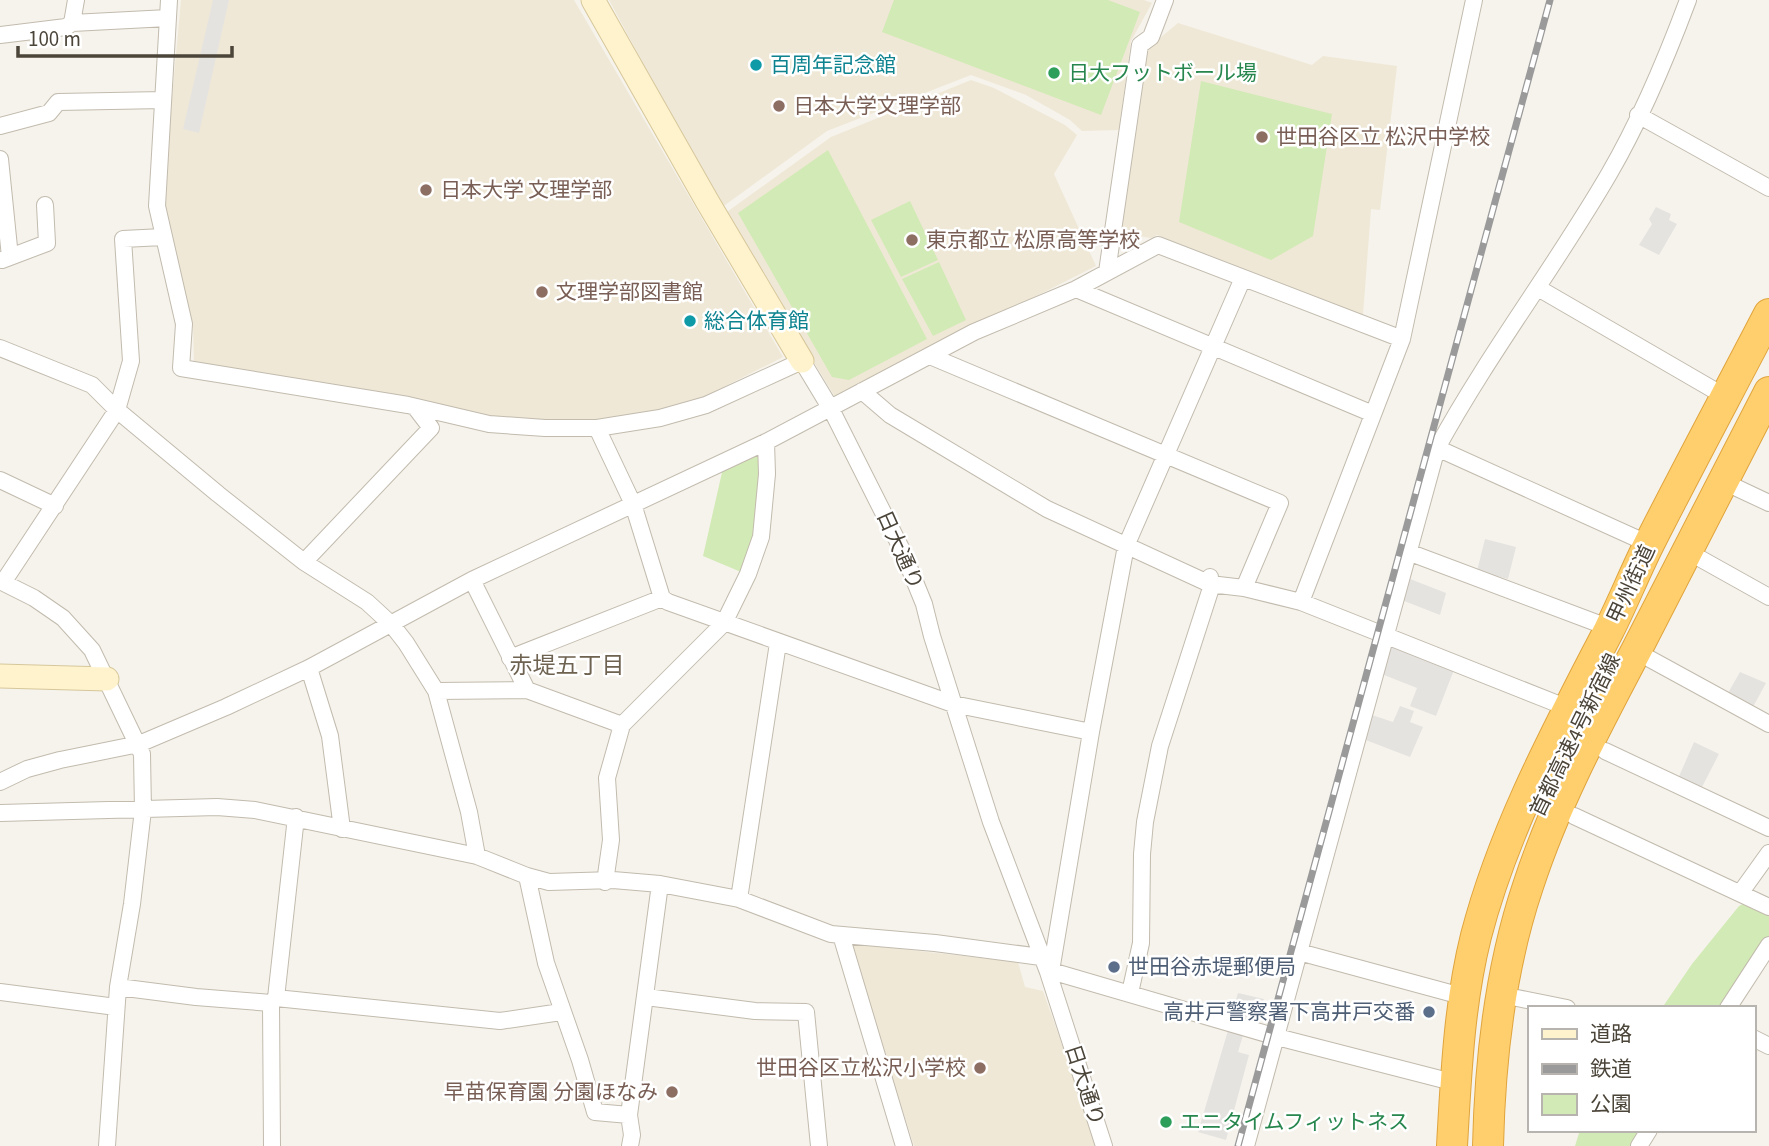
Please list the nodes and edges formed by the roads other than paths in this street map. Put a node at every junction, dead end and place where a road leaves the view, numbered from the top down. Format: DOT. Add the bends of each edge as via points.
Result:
graph roads {
  1 [pos="76,0"];
  2 [pos="169,0"];
  3 [pos="593,0"];
  4 [pos="1164,0"];
  5 [pos="1474,0"];
  6 [pos="1688,0"];
  7 [pos="168,18"];
  8 [pos="72,23"];
  9 [pos="0,35"];
  10 [pos="163,100"];
  11 [pos="1638,115"];
  12 [pos="0,126"];
  13 [pos="0,159"];
  14 [pos="1769,188"];
  15 [pos="45,205"];
  16 [pos="163,237"];
  17 [pos="5,259"];
  18 [pos="1107,272"];
  19 [pos="1243,278"];
  20 [pos="1538,288"];
  21 [pos="1076,289"];
  22 [pos="1769,314"];
  23 [pos="1402,339"];
  24 [pos="1213,347"];
  25 [pos="0,348"];
  26 [pos="1769,352"];
  27 [pos="930,356"];
  28 [pos="802,361"];
  29 [pos="862,391"];
  30 [pos="1769,392"];
  31 [pos="1726,397"];
  32 [pos="415,407"];
  33 [pos="831,409"];
  34 [pos="117,410"];
  35 [pos="1373,414"];
  36 [pos="597,428"];
  37 [pos="1769,429"];
  38 [pos="766,442"];
  39 [pos="1437,448"];
  40 [pos="1166,456"];
  41 [pos="0,480"];
  42 [pos="1737,488"];
  43 [pos="1769,503"];
  44 [pos="633,504"];
  45 [pos="55,506"];
  46 [pos="1649,544"];
  47 [pos="1126,546"];
  48 [pos="1408,552"];
  49 [pos="1701,559"];
  50 [pos="304,562"];
  51 [pos="472,580"];
  52 [pos="1210,580"];
  53 [pos="2,581"];
  54 [pos="1244,588"];
  55 [pos="1769,597"];
  56 [pos="662,598"];
  57 [pos="1301,602"];
  58 [pos="724,623"];
  59 [pos="392,625"];
  60 [pos="1610,628"];
  61 [pos="1386,636"];
  62 [pos="778,643"];
  63 [pos="510,659"];
  64 [pos="1650,659"];
  65 [pos="309,668"];
  66 [pos="0,676"];
  67 [pos="107,679"];
  68 [pos="527,690"];
  69 [pos="436,691"];
  70 [pos="953,704"];
  71 [pos="1568,708"];
  72 [pos="1769,724"];
  73 [pos="622,725"];
  74 [pos="1091,732"];
  75 [pos="139,744"];
  76 [pos="1605,751"];
  77 [pos="0,782"];
  78 [pos="143,810"];
  79 [pos="0,813"];
  80 [pos="1574,816"];
  81 [pos="296,817"];
  82 [pos="1769,828"];
  83 [pos="342,829"];
  84 [pos="1769,853"];
  85 [pos="478,856"];
  86 [pos="527,876"];
  87 [pos="605,882"];
  88 [pos="660,884"];
  89 [pos="1741,892"];
  90 [pos="739,899"];
  91 [pos="1769,907"];
  92 [pos="841,935"];
  93 [pos="1769,944"];
  94 [pos="1299,952"];
  95 [pos="1047,967"];
  96 [pos="118,987"];
  97 [pos="0,992"];
  98 [pos="1130,993"];
  99 [pos="646,997"];
  100 [pos="1465,997"];
  101 [pos="1517,998"];
  102 [pos="273,1001"];
  103 [pos="1557,1006"];
  104 [pos="1729,1006"];
  105 [pos="116,1007"];
  106 [pos="561,1012"];
  107 [pos="1277,1037"];
  108 [pos="1456,1083"];
  109 [pos="629,1115"];
  110 [pos="107,1146"];
  111 [pos="272,1146"];
  112 [pos="630,1146"];
  113 [pos="820,1146"];
  114 [pos="904,1146"];
  115 [pos="1104,1146"];
  116 [pos="1246,1146"];
  117 [pos="1452,1146"];
  118 [pos="1470,1146"];
  119 [pos="1488,1146"];
  120 [pos="1504,1146"];
  1 -- 8 [label="street"];
  2 -- 7 [label="street"];
  3 -- 28 [label="street, 日大通り"];
  4 -- 18 [label="street" via="1150,37 1140,45"];
  5 -- 23 [label="street"];
  6 -- 11 [label="street"];
  7 -- 8 [label="street"];
  7 -- 10 [label="street"];
  8 -- 9 [label="street"];
  10 -- 12 [label="street" via="58,102 49,113"];
  10 -- 16 [label="street" via="157,206"];
  11 -- 14 [label="street"];
  11 -- 20 [label="street" via="1611,171"];
  13 -- 17 [label="street"];
  15 -- 17 [label="street" via="47,243"];
  16 -- 32 [label="street" via="184,324 181,368"];
  16 -- 34 [label="street" via="123,239 131,361"];
  18 -- 19 [label="street" via="1158,245"];
  18 -- 21 [label="street"];
  19 -- 23 [label="street"];
  19 -- 24 [label="street"];
  20 -- 31 [label="street"];
  20 -- 39 [label="street"];
  21 -- 24 [label="street"];
  21 -- 27 [label="street"];
  22 -- 31 [label="highway, 甲州街道"];
  23 -- 35 [label="street"];
  24 -- 35 [label="street"];
  24 -- 40 [label="street"];
  25 -- 34 [label="street" via="92,385"];
  26 -- 118 [label="highway, 首都高速4号新宿線" via="1531,825 1494,939 1482,999"];
  27 -- 29 [label="street"];
  27 -- 40 [label="street"];
  28 -- 33 [label="street, 日大通り"];
  28 -- 36 [label="street" via="706,405"];
  29 -- 33 [label="street"];
  29 -- 47 [label="street" via="890,415 975,467 1047,509"];
  30 -- 119 [label="highway, 首都高速4号新宿線" via="1577,764 1543,843 1511,944 1500,1002"];
  31 -- 46 [label="highway, 甲州街道"];
  32 -- 36 [label="street" via="489,424"];
  32 -- 50 [label="street" via="431,428"];
  33 -- 38 [label="street"];
  33 -- 70 [label="street, 日大通り" via="902,550 924,604"];
  34 -- 45 [label="street"];
  34 -- 50 [label="street"];
  35 -- 57 [label="street"];
  36 -- 44 [label="street"];
  37 -- 42 [label="highway"];
  38 -- 44 [label="street"];
  38 -- 58 [label="street" via="761,537"];
  39 -- 46 [label="street"];
  39 -- 48 [label="street"];
  40 -- 47 [label="street"];
  40 -- 54 [label="street" via="1280,503"];
  41 -- 45 [label="street"];
  42 -- 43 [label="street"];
  42 -- 49 [label="highway"];
  44 -- 51 [label="street"];
  44 -- 56 [label="street"];
  45 -- 53 [label="street"];
  46 -- 60 [label="highway, 甲州街道"];
  47 -- 52 [label="street"];
  47 -- 74 [label="street"];
  48 -- 60 [label="street"];
  48 -- 61 [label="street"];
  49 -- 55 [label="street"];
  49 -- 64 [label="highway"];
  50 -- 59 [label="street" via="367,602"];
  51 -- 59 [label="street"];
  51 -- 63 [label="street"];
  52 -- 54 [label="street"];
  52 -- 98 [label="street" via="1160,746 1144,833 1141,943"];
  53 -- 67 [label="street" via="63,618 92,650"];
  54 -- 57 [label="street"];
  56 -- 58 [label="street"];
  56 -- 63 [label="street"];
  57 -- 61 [label="street"];
  58 -- 62 [label="street"];
  58 -- 73 [label="street"];
  59 -- 65 [label="street"];
  59 -- 69 [label="street"];
  60 -- 71 [label="highway, 甲州街道"];
  61 -- 71 [label="street"];
  61 -- 94 [label="street"];
  62 -- 70 [label="street"];
  62 -- 90 [label="street"];
  63 -- 68 [label="street"];
  64 -- 72 [label="street"];
  64 -- 76 [label="highway"];
  65 -- 75 [label="street"];
  65 -- 83 [label="street" via="330,736"];
  66 -- 67 [label="street"];
  67 -- 75 [label="street"];
  68 -- 69 [label="street"];
  68 -- 73 [label="street"];
  69 -- 85 [label="street"];
  70 -- 74 [label="street"];
  70 -- 95 [label="street, 日大通り" via="991,822"];
  71 -- 100 [label="highway, 甲州街道" via="1497,866"];
  73 -- 87 [label="street" via="607,778 611,840"];
  74 -- 95 [label="street"];
  75 -- 77 [label="street" via="27,769"];
  75 -- 78 [label="street"];
  76 -- 80 [label="highway"];
  76 -- 82 [label="street"];
  78 -- 79 [label="street"];
  78 -- 81 [label="street" via="217,807"];
  78 -- 96 [label="street"];
  80 -- 89 [label="street"];
  80 -- 101 [label="highway" via="1537,905"];
  81 -- 83 [label="street"];
  81 -- 102 [label="street"];
  83 -- 85 [label="street"];
  84 -- 89 [label="street"];
  85 -- 86 [label="street"];
  86 -- 87 [label="street" via="549,882"];
  86 -- 106 [label="street" via="545,963"];
  87 -- 88 [label="street"];
  88 -- 90 [label="street"];
  88 -- 99 [label="street"];
  89 -- 91 [label="street"];
  90 -- 92 [label="street"];
  92 -- 95 [label="street" via="935,943"];
  92 -- 114 [label="street"];
  93 -- 104 [label="street"];
  94 -- 100 [label="street"];
  94 -- 107 [label="street"];
  95 -- 98 [label="street"];
  95 -- 115 [label="street, 日大通り"];
  96 -- 102 [label="street"];
  96 -- 105 [label="street"];
  97 -- 105 [label="street"];
  98 -- 107 [label="street"];
  99 -- 109 [label="street"];
  99 -- 113 [label="street" via="755,1011 806,1012"];
  100 -- 108 [label="highway, 甲州街道"];
  101 -- 103 [label="street"];
  101 -- 120 [label="highway"];
  102 -- 106 [label="street" via="500,1021"];
  102 -- 111 [label="street"];
  105 -- 110 [label="street"];
  106 -- 109 [label="street" via="595,1112"];
  107 -- 108 [label="street"];
  107 -- 116 [label="street"];
  108 -- 117 [label="highway, 甲州街道"];
  109 -- 112 [label="street"];
}
